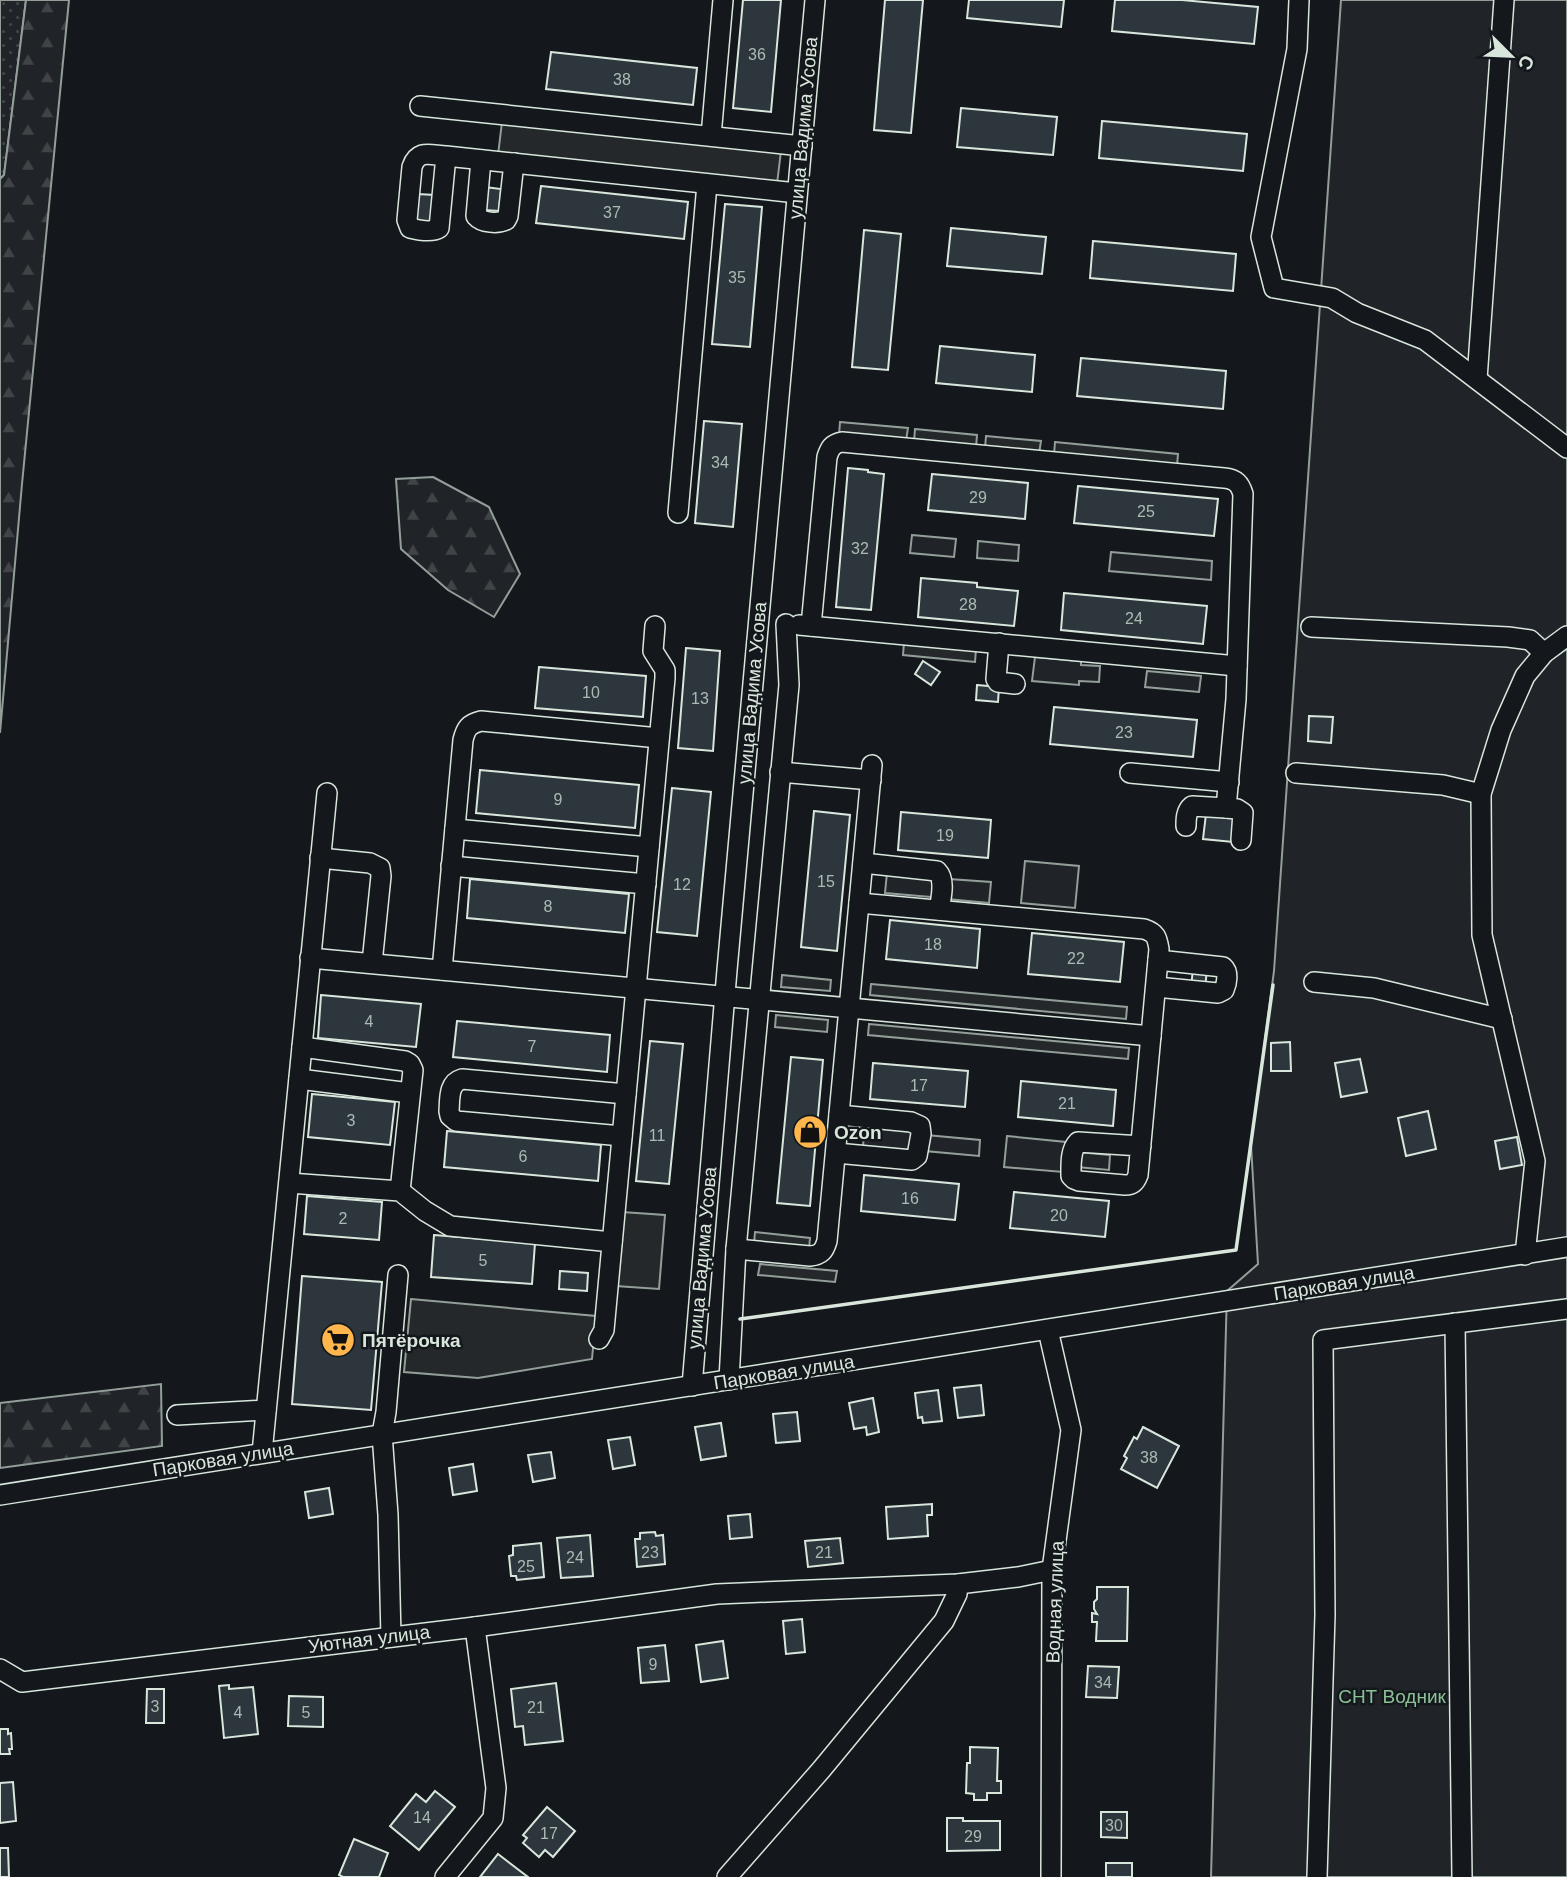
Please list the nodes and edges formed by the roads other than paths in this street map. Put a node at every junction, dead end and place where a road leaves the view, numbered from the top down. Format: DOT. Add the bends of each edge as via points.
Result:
graph roads {
  1 [pos="723,0"];
  2 [pos="815,0"];
  3 [pos="1299,0"];
  4 [pos="1504,0"];
  5 [pos="420,106"];
  6 [pos="711,136"];
  7 [pos="802,146"];
  8 [pos="446,156"];
  9 [pos="481,160"];
  10 [pos="514,163"];
  11 [pos="707,184"];
  12 [pos="797,193"];
  13 [pos="1477,379"];
  14 [pos="1567,448"];
  15 [pos="678,513"];
  16 [pos="759,621"];
  17 [pos="786,624"];
  18 [pos="655,626"];
  19 [pos="811,626"];
  20 [pos="1311,627"];
  21 [pos="1567,636"];
  22 [pos="999,643"];
  23 [pos="1544,653"];
  24 [pos="1237,666"];
  25 [pos="1015,684"];
  26 [pos="659,738"];
  27 [pos="780,772"];
  28 [pos="1130,773"];
  29 [pos="1296,773"];
  30 [pos="1228,782"];
  31 [pos="327,793"];
  32 [pos="1481,794"];
  33 [pos="1226,808"];
  34 [pos="1185,826"];
  35 [pos="455,829"];
  36 [pos="1241,840"];
  37 [pos="649,847"];
  38 [pos="320,858"];
  39 [pos="863,863"];
  40 [pos="451,866"];
  41 [pos="646,884"];
  42 [pos="859,903"];
  43 [pos="940,910"];
  44 [pos="310,958"];
  45 [pos="1158,960"];
  46 [pos="372,963"];
  47 [pos="442,970"];
  48 [pos="1314,982"];
  49 [pos="1156,987"];
  50 [pos="636,988"];
  51 [pos="725,996"];
  52 [pos="759,999"];
  53 [pos="849,1008"];
  54 [pos="1502,1019"];
  55 [pos="1151,1036"];
  56 [pos="302,1048"];
  57 [pos="299,1079"];
  58 [pos="410,1093"];
  59 [pos="626,1094"];
  60 [pos="839,1115"];
  61 [pos="622,1136"];
  62 [pos="1141,1146"];
  63 [pos="836,1153"];
  64 [pos="289,1183"];
  65 [pos="400,1191"];
  66 [pos="612,1242"];
  67 [pos="1567,1247"];
  68 [pos="736,1249"];
  69 [pos="1525,1255"];
  70 [pos="398,1275"];
  71 [pos="1567,1309"];
  72 [pos="1455,1323"];
  73 [pos="1048,1330"];
  74 [pos="599,1339"];
  75 [pos="729,1380"];
  76 [pos="692,1386"];
  77 [pos="267,1410"];
  78 [pos="177,1415"];
  79 [pos="382,1434"];
  80 [pos="262,1452"];
  81 [pos="0,1495"];
  82 [pos="1052,1570"];
  83 [pos="958,1584"];
  84 [pos="475,1627"];
  85 [pos="391,1637"];
  86 [pos="0,1669"];
  87 [pos="445,1877"];
  88 [pos="727,1877"];
  89 [pos="1051,1877"];
  90 [pos="1317,1877"];
  91 [pos="1461,1877"];
  1 -- 6 [label="street"];
  2 -- 7 [label="street, улица Вадима Усова"];
  3 -- 13 [label="street" via="1297,49 1261,237 1274,288 1332,298 1424,340"];
  4 -- 13 [label="street"];
  5 -- 6 [label="street"];
  6 -- 7 [label="street"];
  7 -- 12 [label="street, улица Вадима Усова"];
  8 -- 9 [label="street"];
  9 -- 10 [label="street"];
  9 -- 10 [label="street" via="476,216 499,223 508,216"];
  10 -- 11 [label="street"];
  11 -- 12 [label="street"];
  11 -- 15 [label="street"];
  12 -- 16 [label="street, улица Вадима Усова"];
  13 -- 14 [label="street"];
  16 -- 17 [label="street"];
  16 -- 51 [label="street, улица Вадима Усова"];
  17 -- 19 [label="street"];
  17 -- 27 [label="street" via="789,685"];
  18 -- 26 [label="street" via="653,651 665,670"];
  19 -- 22 [label="street"];
  19 -- 24 [label="street" via="827,457 834,443 1210,476 1236,481 1243,495"];
  20 -- 23 [label="street" via="1508,637 1530,640"];
  21 -- 23 [label="street"];
  22 -- 24 [label="street"];
  22 -- 25 [label="street" via="996,679"];
  23 -- 32 [label="street" via="1525,676 1500,730"];
  24 -- 30 [label="street"];
  26 -- 35 [label="street" via="473,723 463,740"];
  26 -- 37 [label="street"];
  27 -- 39 [label="street" via="872,773"];
  27 -- 52 [label="street"];
  28 -- 30 [label="street"];
  29 -- 32 [label="street" via="1443,785"];
  30 -- 33 [label="street"];
  31 -- 38 [label="street"];
  32 -- 54 [label="street" via="1482,935"];
  33 -- 34 [label="street" via="1192,806"];
  33 -- 36 [label="street" via="1243,813"];
  35 -- 37 [label="street"];
  35 -- 40 [label="street"];
  37 -- 41 [label="street"];
  38 -- 44 [label="street"];
  38 -- 46 [label="street" via="370,863 380,869"];
  39 -- 42 [label="street"];
  39 -- 43 [label="street" via="937,871 942,882"];
  40 -- 41 [label="street"];
  40 -- 47 [label="street"];
  41 -- 50 [label="street"];
  42 -- 43 [label="street"];
  42 -- 53 [label="street"];
  43 -- 45 [label="street" via="1144,929 1157,937"];
  44 -- 46 [label="street"];
  44 -- 56 [label="street"];
  45 -- 49 [label="street"];
  45 -- 49 [label="street" via="1223,967 1227,973 1224,990 1218,993"];
  46 -- 47 [label="street"];
  47 -- 50 [label="street"];
  48 -- 54 [label="street" via="1374,988"];
  49 -- 55 [label="street"];
  50 -- 51 [label="street"];
  50 -- 59 [label="street"];
  51 -- 52 [label="street"];
  51 -- 76 [label="street, улица Вадима Усова"];
  52 -- 53 [label="street"];
  52 -- 68 [label="street"];
  53 -- 55 [label="street"];
  53 -- 60 [label="street"];
  54 -- 69 [label="street" via="1535,1161"];
  55 -- 62 [label="street"];
  56 -- 57 [label="street"];
  56 -- 58 [label="street" via="405,1061 413,1070"];
  57 -- 58 [label="street"];
  57 -- 64 [label="street"];
  58 -- 65 [label="street"];
  59 -- 61 [label="street"];
  59 -- 61 [label="street" via="462,1079 453,1084 449,1111 456,1121"];
  60 -- 63 [label="street"];
  60 -- 63 [label="street" via="911,1122 920,1126 921,1134 912,1160"];
  61 -- 66 [label="street"];
  63 -- 68 [label="street" via="824,1250 810,1256"];
  64 -- 65 [label="street"];
  64 -- 77 [label="street"];
  65 -- 66 [label="street" via="450,1226"];
  66 -- 74 [label="street" via="604,1330"];
  67 -- 69 [label="street, Парковая улица"];
  68 -- 75 [label="street"];
  69 -- 73 [label="street, Парковая улица"];
  70 -- 79 [label="street"];
  71 -- 72 [label="street"];
  72 -- 90 [label="street" via="1323,1339 1325,1615"];
  72 -- 91 [label="street"];
  73 -- 75 [label="street, Парковая улица"];
  73 -- 82 [label="street, Водная улица" via="1071,1430"];
  75 -- 76 [label="street, Парковая улица"];
  76 -- 79 [label="street, Парковая улица"];
  77 -- 78 [label="street"];
  77 -- 80 [label="street"];
  79 -- 80 [label="street, Парковая улица"];
  79 -- 85 [label="street"];
  80 -- 81 [label="street, Парковая улица"];
  82 -- 83 [label="street, Уютная улица"];
  82 -- 89 [label="street, Водная улица"];
  83 -- 84 [label="street, Уютная улица" via="717,1594"];
  83 -- 88 [label="street" via="944,1621"];
  84 -- 85 [label="street, Уютная улица"];
  84 -- 87 [label="street" via="496,1788 493,1818"];
  85 -- 86 [label="street, Уютная улица" via="22,1682"];
}
